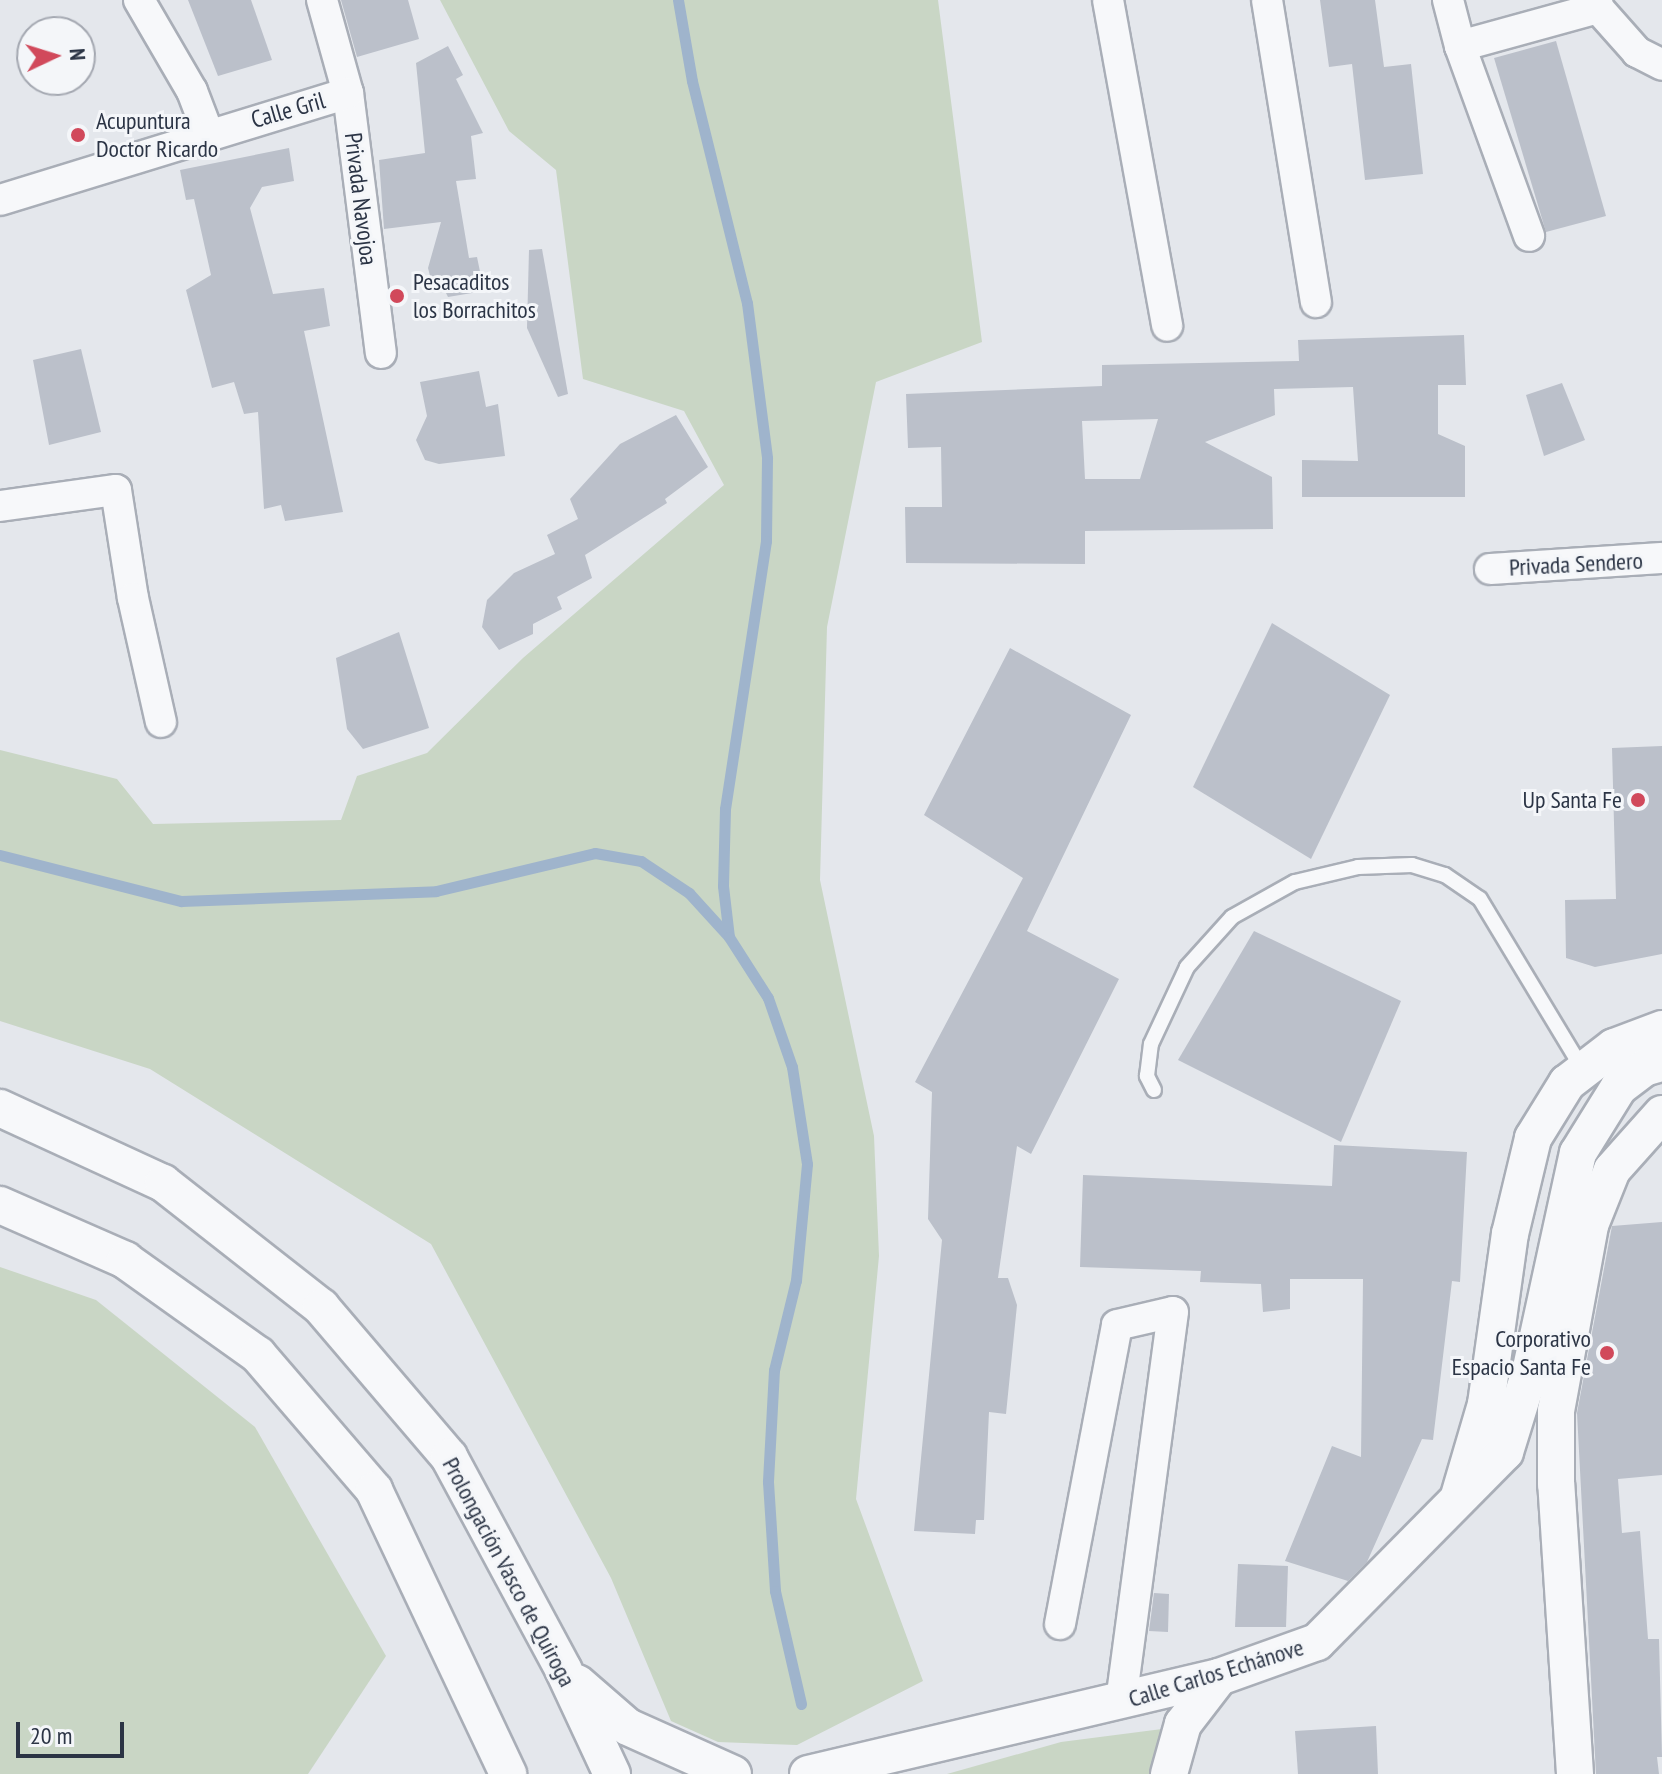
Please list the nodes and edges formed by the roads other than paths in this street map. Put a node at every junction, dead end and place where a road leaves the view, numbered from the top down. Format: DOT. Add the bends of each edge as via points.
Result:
graph roads {
  1 [pos="139,0"];
  2 [pos="322,0"];
  3 [pos="1108,0"];
  4 [pos="1267,0"];
  5 [pos="1448,0"];
  6 [pos="1597,4"];
  7 [pos="1460,46"];
  8 [pos="1662,65"];
  9 [pos="348,93"];
  10 [pos="208,133"];
  11 [pos="0,200"];
  12 [pos="1529,236"];
  13 [pos="1316,302"];
  14 [pos="1167,326"];
  15 [pos="381,353"];
  16 [pos="0,506"];
  17 [pos="1662,558"];
  18 [pos="1490,569"];
  19 [pos="161,722"];
  20 [pos="1662,1029"];
  21 [pos="1662,1063"];
  22 [pos="1583,1071"];
  23 [pos="1154,1090"];
  24 [pos="0,1108"];
  25 [pos="1662,1114"];
  26 [pos="0,1205"];
  27 [pos="1457,1505"];
  28 [pos="1060,1624"];
  29 [pos="563,1669"];
  30 [pos="1219,1677"];
  31 [pos="1121,1702"];
  32 [pos="508,1774"];
  33 [pos="612,1774"];
  34 [pos="733,1774"];
  35 [pos="808,1774"];
  36 [pos="1169,1774"];
  37 [pos="1575,1774"];
  1 -- 10 [label="street" via="192,91"];
  2 -- 9 [label="street, Privada Navojoa"];
  3 -- 14 [label="street"];
  4 -- 13 [label="street"];
  5 -- 7 [label="street"];
  6 -- 7 [label="street"];
  6 -- 8 [label="street" via="1637,52"];
  7 -- 12 [label="street"];
  9 -- 10 [label="street, Calle Gril"];
  9 -- 15 [label="street, Privada Navojoa"];
  10 -- 11 [label="street, Calle Gril"];
  16 -- 19 [label="street" via="116,490"];
  17 -- 18 [label="street, Privada Sendero"];
  20 -- 22 [label="street, Calle Carlos Echánove" via="1614,1047"];
  21 -- 27 [label="street" via="1644,1068 1619,1087 1578,1153 1531,1368 1505,1452"];
  22 -- 23 [label="lane" via="1487,907 1445,875 1412,865 1358,867 1295,882 1232,917 1187,967 1151,1044 1147,1076"];
  22 -- 27 [label="street, Calle Carlos Echánove" via="1548,1109 1522,1169 1486,1404"];
  24 -- 29 [label="street, Prolongación Vasco de Quiroga" via="163,1183 321,1307 449,1457"];
  25 -- 37 [label="street" via="1612,1170 1590,1225 1556,1411"];
  26 -- 32 [label="street" via="125,1260 258,1355 374,1490"];
  27 -- 30 [label="street, Calle Carlos Echánove" via="1317,1642"];
  28 -- 31 [label="street" via="1117,1325 1173,1312"];
  29 -- 33 [label="street, Prolongación Vasco de Quiroga"];
  29 -- 34 [label="street" via="628,1727"];
  30 -- 31 [label="street, Calle Carlos Echánove"];
  30 -- 36 [label="street" via="1183,1724"];
  31 -- 35 [label="street, Calle Carlos Echánove"];
}
